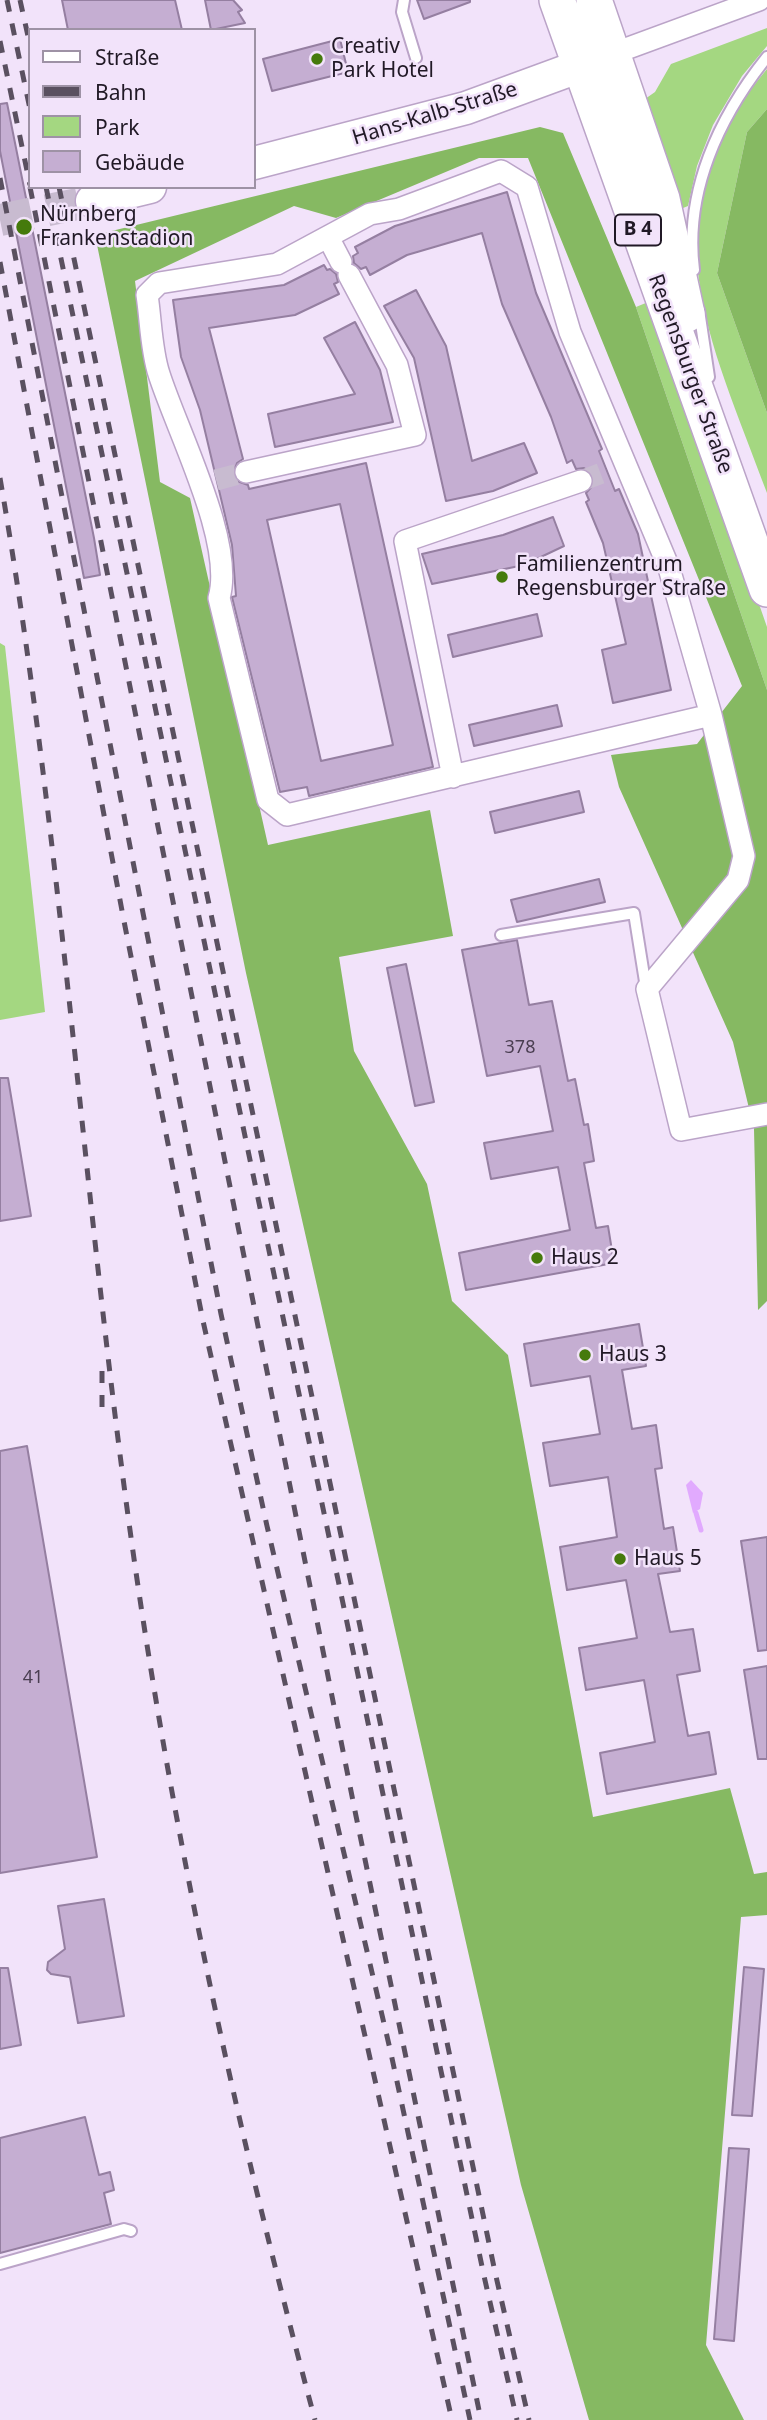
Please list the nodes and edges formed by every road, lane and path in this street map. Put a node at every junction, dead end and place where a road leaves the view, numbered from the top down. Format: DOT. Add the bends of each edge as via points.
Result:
graph roads {
  1 [pos="404,0"];
  2 [pos="556,0"];
  3 [pos="594,0"];
  4 [pos="759,0"];
  5 [pos="612,54"];
  6 [pos="767,57"];
  7 [pos="416,58"];
  8 [pos="580,67"];
  9 [pos="256,162"];
  10 [pos="142,189"];
  11 [pos="92,201"];
  12 [pos="328,237"];
  13 [pos="695,280"];
  14 [pos="696,294"];
  15 [pos="709,377"];
  16 [pos="246,472"];
  17 [pos="581,481"];
  18 [pos="767,539"];
  19 [pos="767,589"];
  20 [pos="711,715"];
  21 [pos="453,777"];
  22 [pos="501,935"];
  23 [pos="647,989"];
  24 [pos="767,1114"];
  25 [pos="131,2231"];
  26 [pos="0,2264"];
  1 -- 7 [label="lane" via="402,12"];
  2 -- 8 [label="main road, Regensburger Straße / B 4"];
  3 -- 5 [label="main road, Regensburger Straße / B 4"];
  4 -- 5 [label="street"];
  5 -- 8 [label="main road, Hans-Kalb-Straße"];
  5 -- 15 [label="main road, Regensburger Straße / B 4" via="662,199 686,312"];
  6 -- 13 [label="lane" via="735,101 706,163 694,225"];
  8 -- 9 [label="main road, Hans-Kalb-Straße" via="444,115"];
  8 -- 19 [label="main road, Regensburger Straße / B 4"];
  10 -- 11 [label="main road"];
  12 -- 16 [label="street" via="397,365 415,435"];
  12 -- 20 [label="street" via="370,214 399,209 501,171 527,187 616,468 670,568"];
  12 -- 21 [label="street" via="277,264 159,283 147,295 158,371 188,458 209,481 224,580 219,598 268,800 287,815"];
  14 -- 15 [label="lane"];
  15 -- 18 [label="main road, B 4"];
  17 -- 21 [label="street" via="405,541"];
  20 -- 21 [label="street"];
  20 -- 23 [label="street" via="744,856 738,880"];
  22 -- 23 [label="lane" via="634,913"];
  23 -- 24 [label="street" via="681,1129"];
  25 -- 26 [label="lane" via="124,2229"];
}
